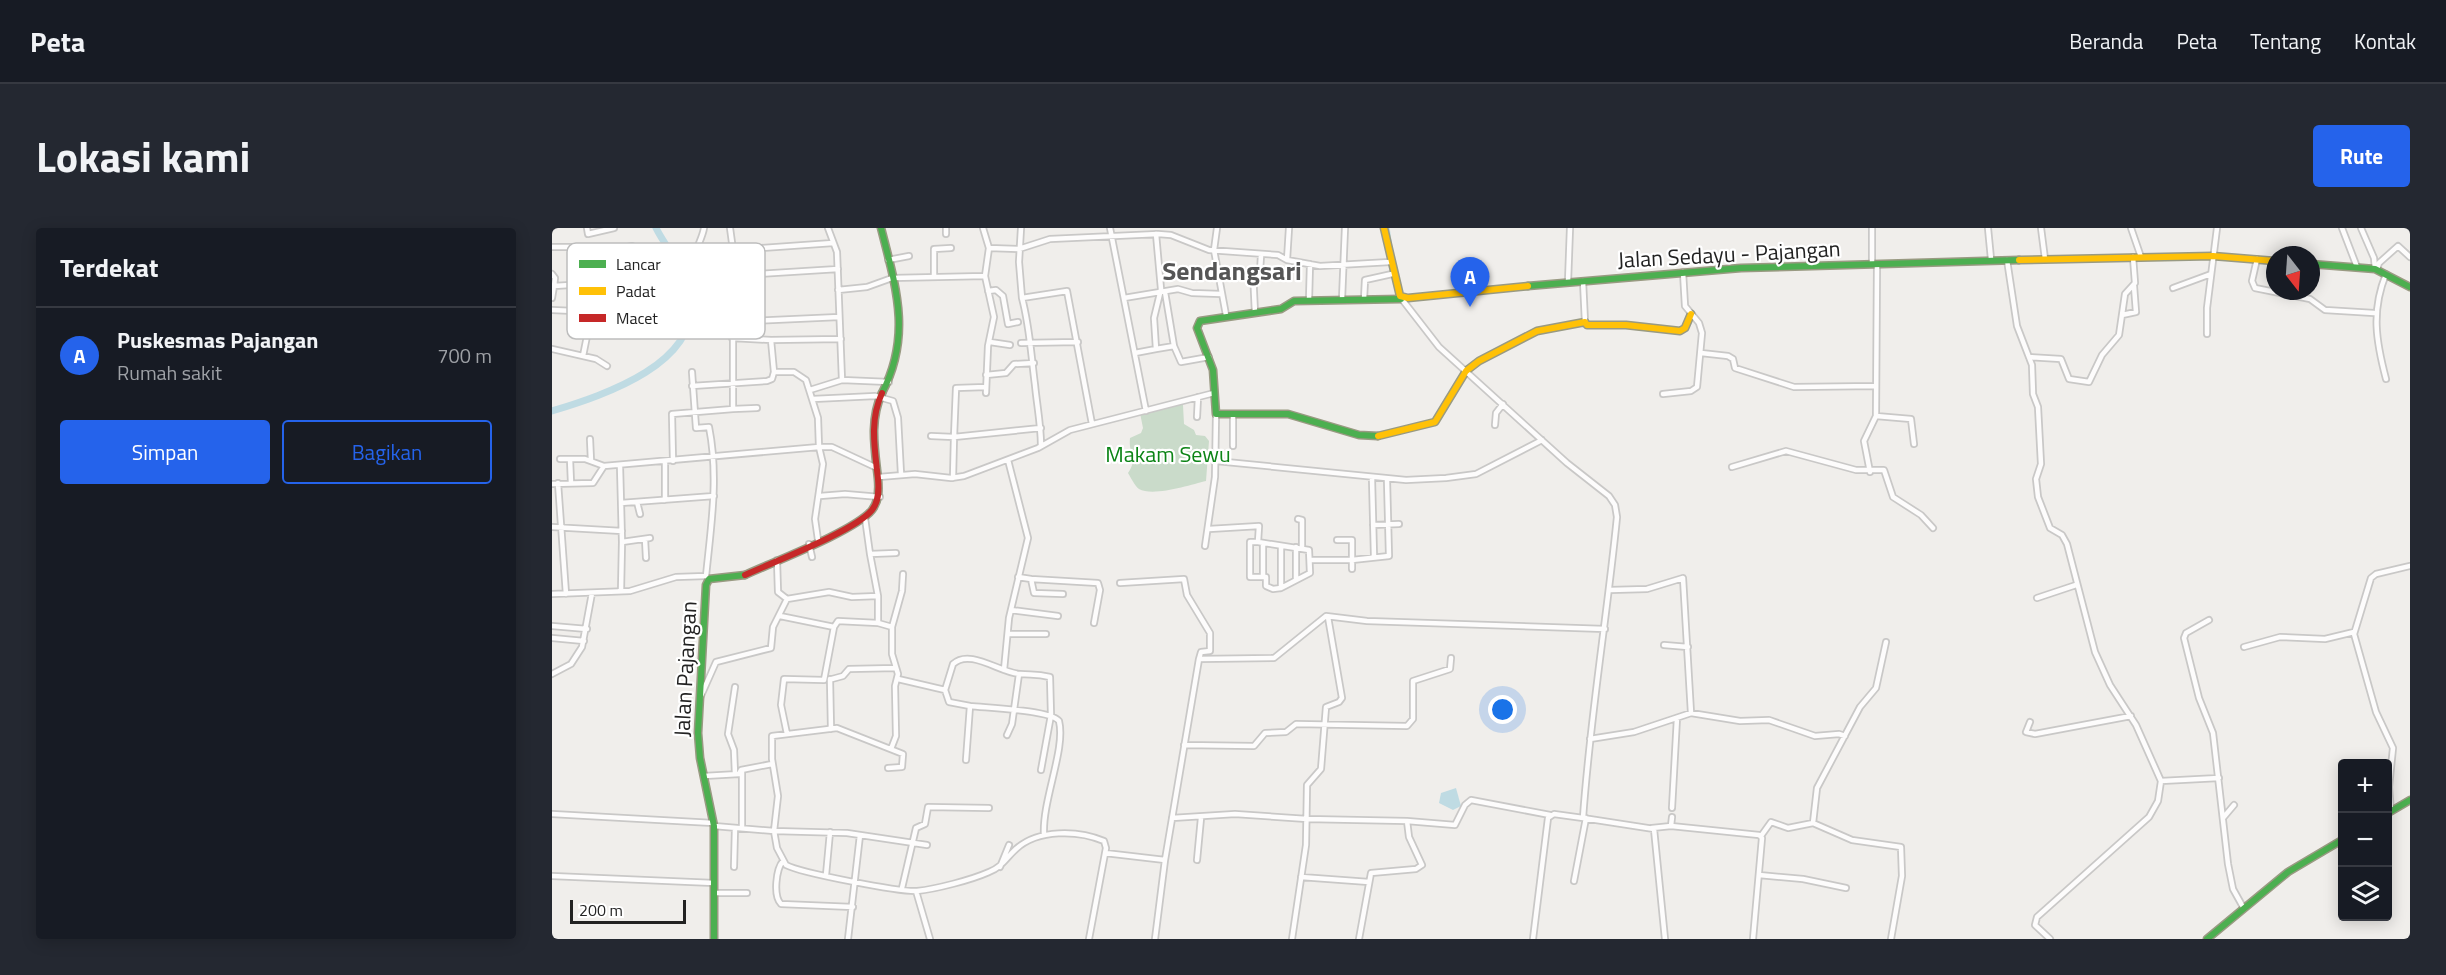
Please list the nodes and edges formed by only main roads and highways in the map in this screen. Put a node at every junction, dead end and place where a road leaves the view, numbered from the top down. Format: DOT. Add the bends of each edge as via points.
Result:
graph roads {
  1 [pos="881,228"];
  2 [pos="1384,228"];
  3 [pos="2266,260"];
  4 [pos="2320,265"];
  5 [pos="2410,287"];
  6 [pos="1401,298"];
  7 [pos="1691,314"];
  8 [pos="2410,800"];
  9 [pos="2392,810"];
  10 [pos="2338,843"];
  11 [pos="714,939"];
  12 [pos="2207,939"];
  1 -- 11 [label="main road, Jalan Pajangan" via="901,332 897,360 874,420 880,497 865,518 819,540 739,576 707,577 698,733 713,824"];
  2 -- 6 [label="main road" via="1392,274"];
  3 -- 6 [label="main road, Jalan Sedayu - Pajangan" via="2141,256 1683,272"];
  4 -- 5 [label="main road" via="2376,269"];
  6 -- 7 [label="main road, Jalan Sedayu - Pajangan" via="1294,301 1281,309 1198,322 1215,382 1216,414 1288,414 1359,435 1389,435 1435,422 1466,371 1537,331 1585,322 1680,331"];
  8 -- 9 [label="main road"];
  10 -- 12 [label="main road" via="2304,860"];
}
